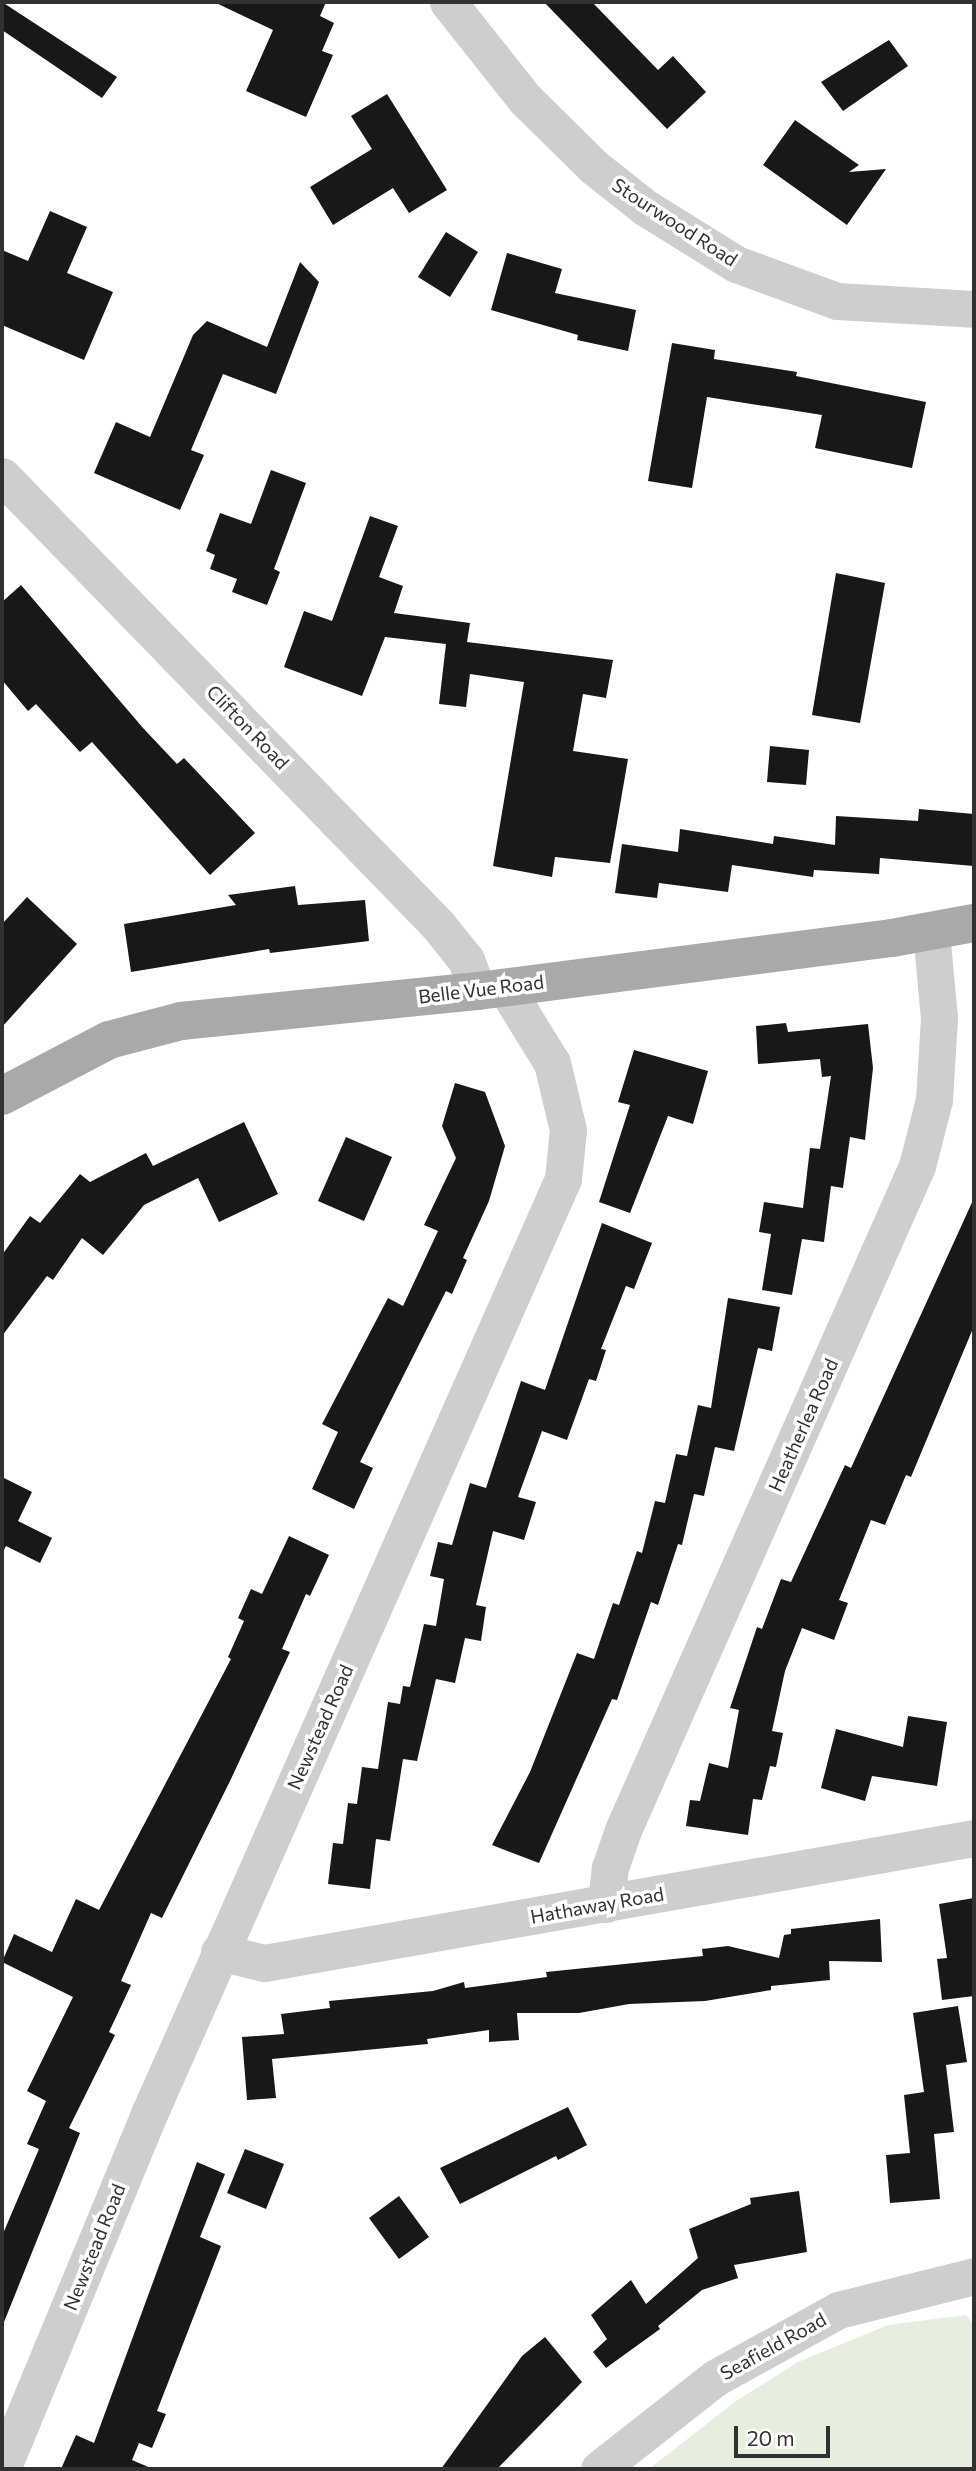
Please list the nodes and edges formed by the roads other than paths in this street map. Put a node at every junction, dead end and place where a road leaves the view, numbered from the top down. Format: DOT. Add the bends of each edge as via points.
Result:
graph roads {
  1 [pos="448,2"];
  2 [pos="974,309"];
  3 [pos="2,476"];
  4 [pos="974,923"];
  5 [pos="931,932"];
  6 [pos="491,989"];
  7 [pos="2,1096"];
  8 [pos="974,1838"];
  9 [pos="606,1904"];
  10 [pos="219,1952"];
  11 [pos="974,2276"];
  12 [pos="2,2469"];
  13 [pos="599,2469"];
  1 -- 2 [label="street, Stourwood Road" via="524,98 594,167 646,208 736,264 837,302"];
  3 -- 6 [label="street, Clifton Road" via="438,925"];
  4 -- 5 [label="main road, Belle Vue Road"];
  5 -- 6 [label="main road, Belle Vue Road"];
  5 -- 9 [label="street, Heatherlea Road" via="939,1018 934,1100 917,1166 623,1830 610,1868"];
  6 -- 7 [label="main road, Belle Vue Road" via="181,1021 109,1040"];
  6 -- 10 [label="street, Newstead Road" via="552,1063 569,1130 563,1179"];
  8 -- 9 [label="street, Hathaway Road"];
  9 -- 10 [label="street, Hathaway Road" via="264,1963"];
  10 -- 12 [label="street, Newstead Road"];
  11 -- 13 [label="street, Seafield Road" via="838,2310 715,2378"];
}
